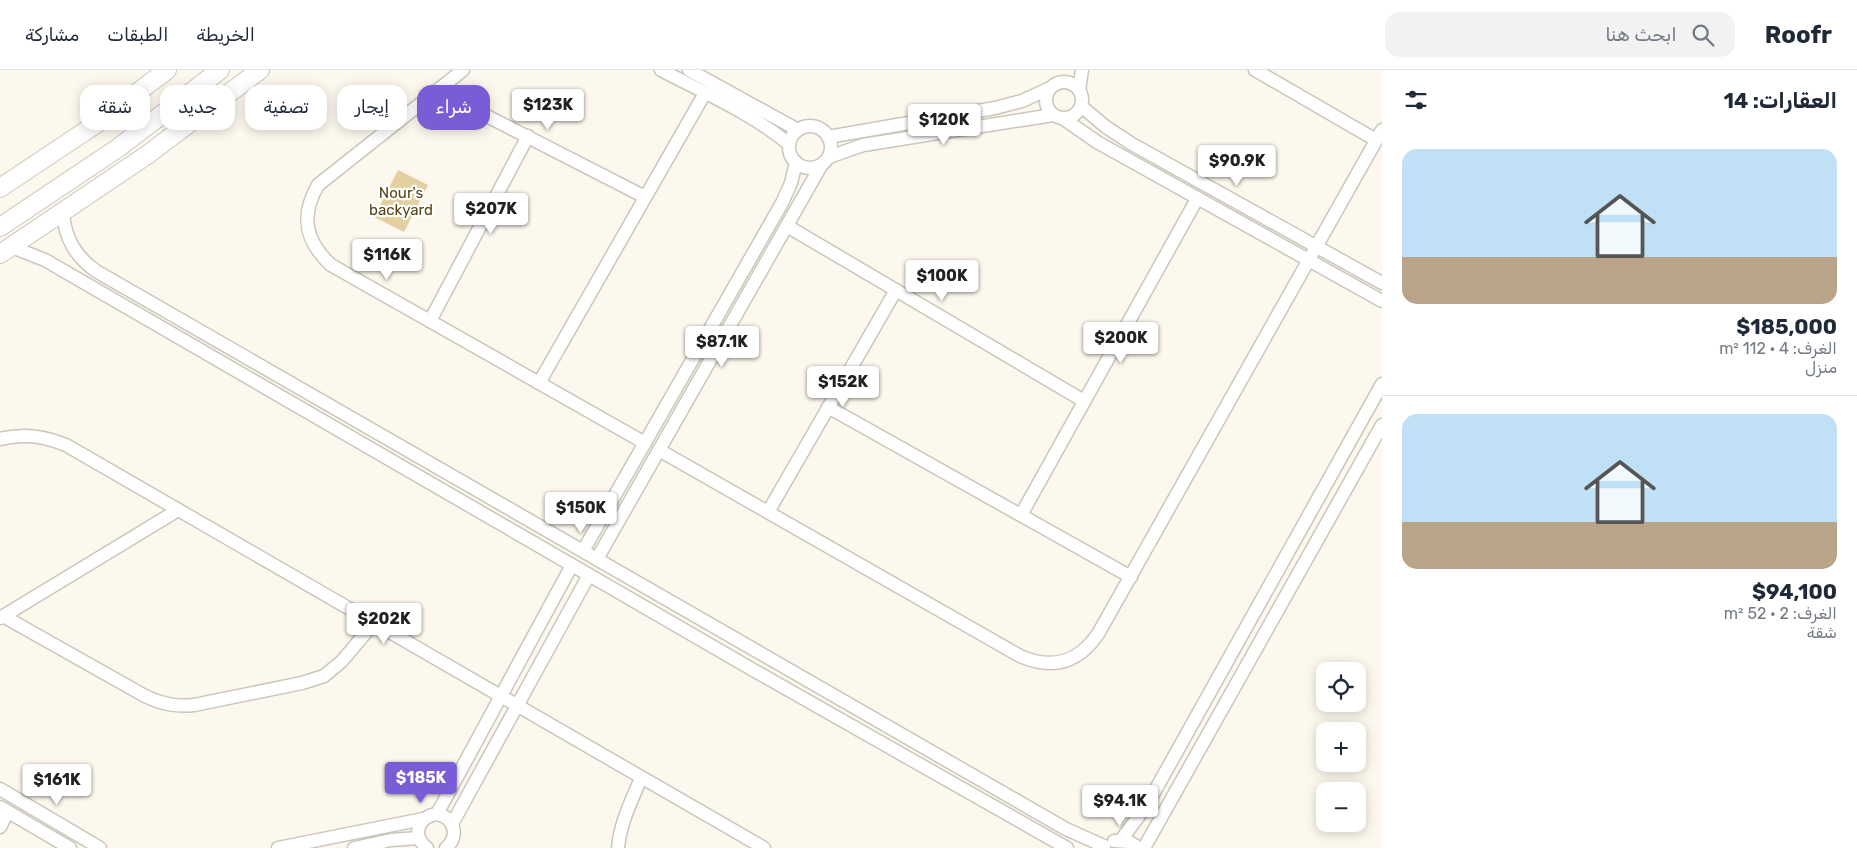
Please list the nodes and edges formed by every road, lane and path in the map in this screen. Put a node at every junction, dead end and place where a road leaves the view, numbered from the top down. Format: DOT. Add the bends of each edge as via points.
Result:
graph roads {
  1 [pos="167,70"];
  2 [pos="220,70"];
  3 [pos="260,70"];
  4 [pos="463,70"];
  5 [pos="661,70"];
  6 [pos="689,70"];
  7 [pos="1061,70"];
  8 [pos="1082,70"];
  9 [pos="1255,70"];
  10 [pos="445,85"];
  11 [pos="1052,87"];
  12 [pos="1079,90"];
  13 [pos="705,93"];
  14 [pos="1081,106"];
  15 [pos="417,107"];
  16 [pos="490,117"];
  17 [pos="1058,117"];
  18 [pos="798,130"];
  19 [pos="1379,135"];
  20 [pos="528,136"];
  21 [pos="828,137"];
  22 [pos="790,144"];
  23 [pos="826,160"];
  24 [pos="796,162"];
  25 [pos="0,188"];
  26 [pos="645,197"];
  27 [pos="1197,199"];
  28 [pos="63,213"];
  29 [pos="787,226"];
  30 [pos="0,227"];
  31 [pos="1316,246"];
  32 [pos="6,250"];
  33 [pos="1308,260"];
  34 [pos="1382,283"];
  35 [pos="896,290"];
  36 [pos="1382,301"];
  37 [pos="430,321"];
  38 [pos="539,383"];
  39 [pos="1382,384"];
  40 [pos="1084,401"];
  41 [pos="828,407"];
  42 [pos="1382,425"];
  43 [pos="0,439"];
  44 [pos="645,443"];
  45 [pos="659,450"];
  46 [pos="431,464"];
  47 [pos="423,479"];
  48 [pos="178,510"];
  49 [pos="768,512"];
  50 [pos="1021,515"];
  51 [pos="591,556"];
  52 [pos="1284,559"];
  53 [pos="572,565"];
  54 [pos="1301,569"];
  55 [pos="587,574"];
  56 [pos="1131,576"];
  57 [pos="2,617"];
  58 [pos="374,623"];
  59 [pos="763,656"];
  60 [pos="755,671"];
  61 [pos="500,697"];
  62 [pos="516,707"];
  63 [pos="641,778"];
  64 [pos="0,789"];
  65 [pos="4,810"];
  66 [pos="437,814"];
  67 [pos="423,819"];
  68 [pos="452,824"];
  69 [pos="0,827"];
  70 [pos="1121,840"];
  71 [pos="422,843"];
  72 [pos="316,844"];
  73 [pos="452,845"];
  74 [pos="1103,847"];
  75 [pos="70,848"];
  76 [pos="100,848"];
  77 [pos="278,848"];
  78 [pos="354,848"];
  79 [pos="618,848"];
  80 [pos="764,848"];
  81 [pos="1067,848"];
  82 [pos="1139,848"];
  83 [pos="1144,848"];
  1 -- 25 [label="main road" via="84,132"];
  2 -- 30 [label="main road" via="118,148"];
  3 -- 28 [label="main road" via="186,127"];
  4 -- 10 [label="street"];
  5 -- 13 [label="street"];
  6 -- 18 [label="street"];
  7 -- 11 [label="street"];
  8 -- 12 [label="street"];
  9 -- 19 [label="street"];
  11 -- 12 [label="street" via="1066,82"];
  11 -- 17 [label="street" via="1045,100 1049,111"];
  11 -- 21 [label="street" via="1022,101 995,108"];
  12 -- 14 [label="street"];
  13 -- 22 [label="street" via="759,122"];
  13 -- 26 [label="street"];
  14 -- 17 [label="street" via="1073,117"];
  14 -- 31 [label="street" via="1132,144"];
  15 -- 37 [label="street" via="318,185 307,213 312,242 331,265"];
  16 -- 20 [label="street"];
  17 -- 23 [label="street" via="864,145"];
  17 -- 27 [label="street"];
  18 -- 21 [label="street" via="807,126 817,127"];
  18 -- 22 [label="street"];
  19 -- 31 [label="street"];
  20 -- 26 [label="street"];
  20 -- 37 [label="street"];
  21 -- 23 [label="street" via="831,150"];
  22 -- 24 [label="street"];
  23 -- 24 [label="street" via="812,168"];
  23 -- 29 [label="street"];
  24 -- 44 [label="street" via="782,203"];
  26 -- 38 [label="street"];
  27 -- 33 [label="street"];
  27 -- 40 [label="street"];
  28 -- 32 [label="main road"];
  28 -- 46 [label="street" via="72,246 91,267"];
  29 -- 35 [label="street"];
  29 -- 45 [label="street"];
  31 -- 33 [label="street"];
  31 -- 34 [label="street"];
  32 -- 47 [label="street" via="45,260"];
  33 -- 36 [label="street"];
  33 -- 56 [label="street"];
  35 -- 40 [label="street"];
  35 -- 41 [label="street"];
  37 -- 38 [label="street"];
  38 -- 44 [label="street"];
  39 -- 52 [label="street"];
  40 -- 50 [label="street"];
  41 -- 49 [label="street"];
  41 -- 50 [label="street"];
  42 -- 54 [label="street"];
  43 -- 48 [label="street" via="31,435 66,444"];
  44 -- 51 [label="street"];
  45 -- 49 [label="street"];
  45 -- 51 [label="street"];
  46 -- 47 [label="street"];
  46 -- 51 [label="street"];
  47 -- 53 [label="street"];
  48 -- 57 [label="street"];
  48 -- 58 [label="street"];
  49 -- 56 [label="street" via="1020,656 1038,662 1058,663 1082,653 1091,644"];
  50 -- 56 [label="street"];
  51 -- 55 [label="street"];
  51 -- 59 [label="street"];
  52 -- 54 [label="street"];
  52 -- 70 [label="street" via="1147,805"];
  53 -- 55 [label="street"];
  53 -- 61 [label="street"];
  54 -- 83 [label="street"];
  55 -- 60 [label="street"];
  55 -- 62 [label="street"];
  57 -- 58 [label="street" via="145,696 182,706 313,680 334,669"];
  58 -- 61 [label="street"];
  59 -- 60 [label="street"];
  59 -- 74 [label="street"];
  60 -- 81 [label="street"];
  61 -- 62 [label="street"];
  61 -- 66 [label="street"];
  62 -- 63 [label="street"];
  62 -- 68 [label="street"];
  63 -- 79 [label="street" via="622,826"];
  63 -- 80 [label="street"];
  64 -- 76 [label="street"];
  65 -- 69 [label="street"];
  65 -- 75 [label="street"];
  66 -- 67 [label="street"];
  66 -- 68 [label="street"];
  67 -- 71 [label="street" via="418,828"];
  67 -- 72 [label="street"];
  68 -- 73 [label="street"];
  70 -- 74 [label="street"];
  70 -- 82 [label="street"];
  71 -- 78 [label="street" via="391,840"];
  72 -- 77 [label="street"];
}
